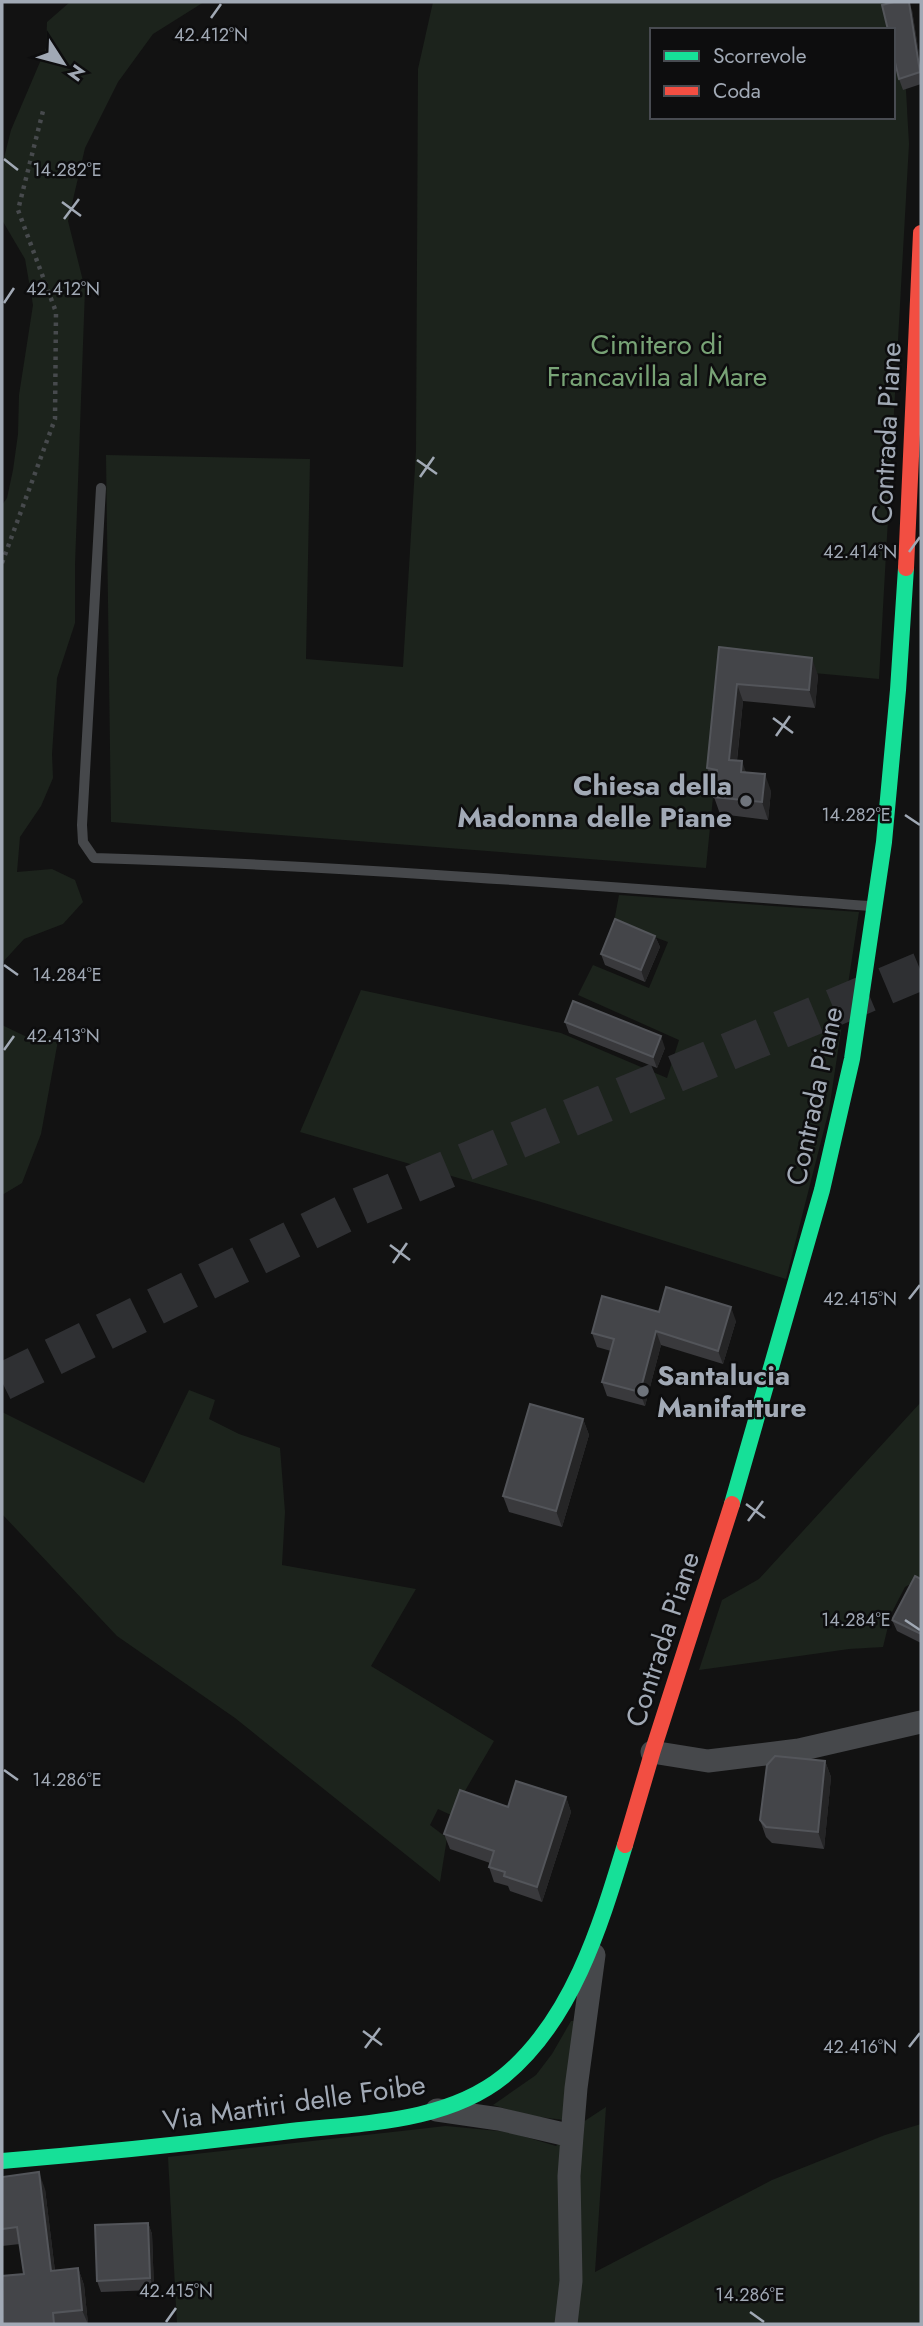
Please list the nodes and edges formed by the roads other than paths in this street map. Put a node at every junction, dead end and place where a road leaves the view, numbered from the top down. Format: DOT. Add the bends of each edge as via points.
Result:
graph roads {
  1 [pos="921,233"];
  2 [pos="101,488"];
  3 [pos="874,907"];
  4 [pos="921,1722"];
  5 [pos="652,1752"];
  6 [pos="595,1940"];
  7 [pos="436,2110"];
  8 [pos="572,2136"];
  9 [pos="2,2161"];
  10 [pos="566,2324"];
  1 -- 3 [label="street, Contrada Piane" via="899,673"];
  2 -- 3 [label="lane" via="82,825 83,842 94,858 251,864"];
  3 -- 5 [label="street, Contrada Piane" via="852,1059 831,1160 720,1544"];
  4 -- 5 [label="street" via="799,1750 708,1760"];
  5 -- 6 [label="street, Contrada Piane"];
  6 -- 7 [label="street, Via Martiri delle Foibe" via="555,2017 523,2060 485,2090"];
  6 -- 8 [label="street"];
  7 -- 8 [label="street"];
  7 -- 9 [label="street, Via Martiri delle Foibe" via="182,2146"];
  8 -- 10 [label="street" via="571,2281"];
}
